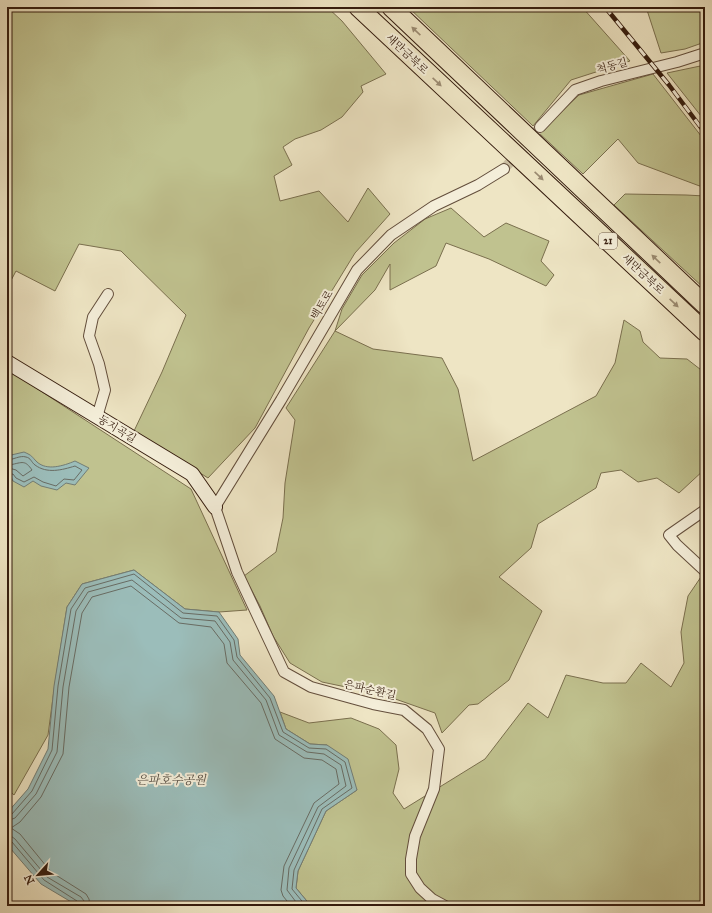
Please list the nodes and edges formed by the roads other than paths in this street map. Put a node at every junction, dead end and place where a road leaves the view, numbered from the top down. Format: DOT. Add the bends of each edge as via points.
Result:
graph roads {
  1 [pos="358,7"];
  2 [pos="391,7"];
  3 [pos="705,53"];
  4 [pos="532,130"];
  5 [pos="504,169"];
  6 [pos="108,294"];
  7 [pos="705,305"];
  8 [pos="705,332"];
  9 [pos="7,362"];
  10 [pos="97,417"];
  11 [pos="215,507"];
  12 [pos="705,510"];
  13 [pos="705,571"];
  14 [pos="444,906"];
  1 -- 8 [label="highway, 새만금북로 / 21, one-way"];
  4 -- 2 [label="highway, 새만금북로 / 21, one-way" via="505,115"];
  3 -- 4 [label="street, 척동길" via="576,90"];
  7 -- 4 [label="highway, 새만금북로 / 21, one-way"];
  5 -- 11 [label="street, 백토로" via="434,206 391,235 358,270"];
  6 -- 10 [label="street" via="93,317 89,336 105,390"];
  9 -- 10 [label="street, 동지곡길"];
  10 -- 11 [label="street, 동지곡길" via="192,474"];
  11 -- 14 [label="street, 은파순환길" via="237,572 284,672 310,687 404,710 427,729 439,749 434,789 415,836 411,874 420,888"];
  12 -- 13 [label="street" via="669,535"];
}
